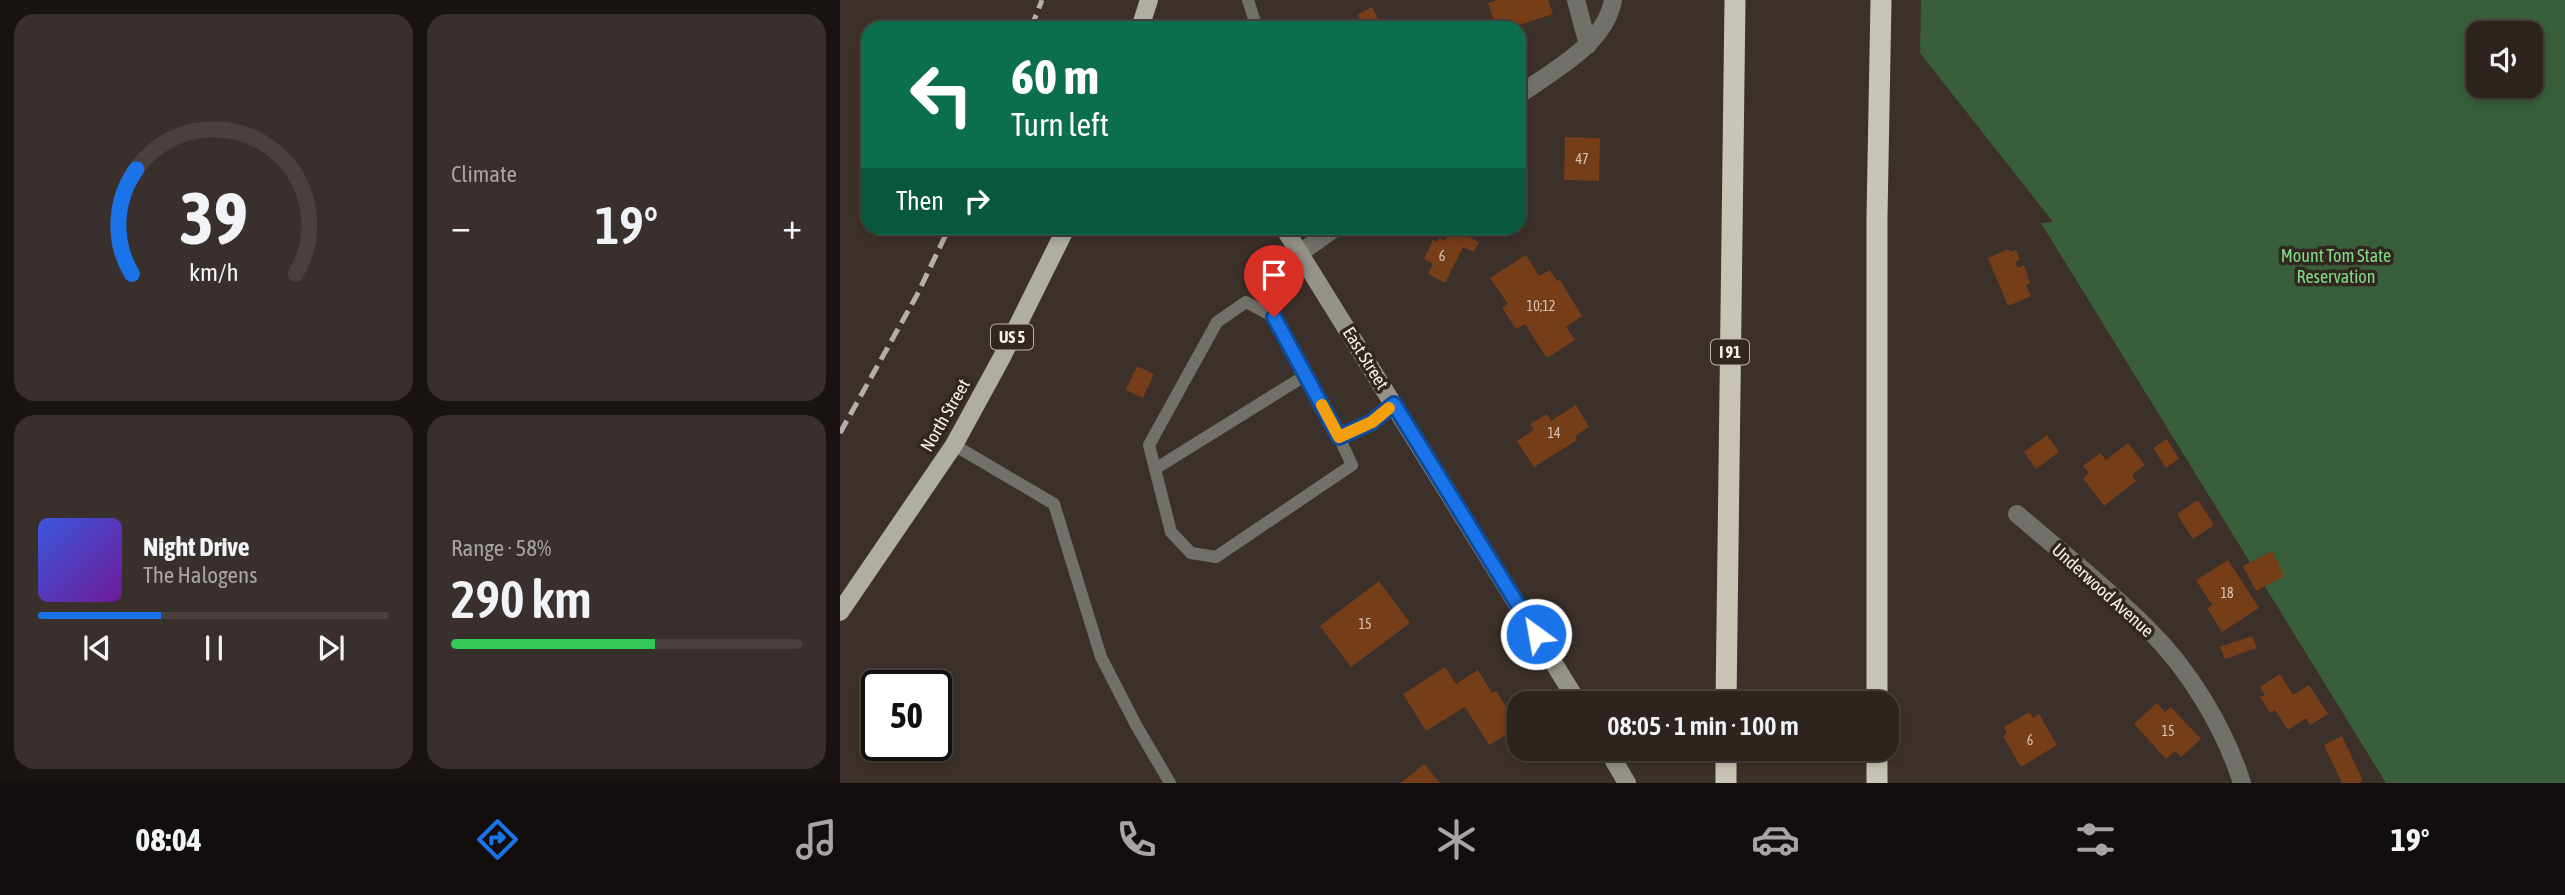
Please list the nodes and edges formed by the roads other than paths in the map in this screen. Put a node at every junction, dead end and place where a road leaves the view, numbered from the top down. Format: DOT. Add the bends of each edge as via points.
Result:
graph roads {
  1 [pos="1149,0"];
  2 [pos="1248,0"];
  3 [pos="1576,0"];
  4 [pos="1613,0"];
  5 [pos="1735,0"];
  6 [pos="1881,0"];
  7 [pos="1142,21"];
  8 [pos="1255,21"];
  9 [pos="1588,45"];
  10 [pos="1526,90"];
  11 [pos="1063,235"];
  12 [pos="1288,235"];
  13 [pos="1325,235"];
  14 [pos="1300,253"];
  15 [pos="1306,375"];
  16 [pos="1394,404"];
  17 [pos="1339,437"];
  18 [pos="954,445"];
  19 [pos="1155,469"];
  20 [pos="2017,514"];
  21 [pos="840,612"];
  22 [pos="1571,691"];
  23 [pos="1726,691"];
  24 [pos="1877,691"];
  25 [pos="1613,761"];
  26 [pos="1726,761"];
  27 [pos="1877,761"];
  28 [pos="1170,783"];
  29 [pos="1627,783"];
  30 [pos="1726,783"];
  31 [pos="1877,783"];
  32 [pos="2242,783"];
  1 -- 7 [label="main road"];
  2 -- 8 [label="lane"];
  3 -- 9 [label="street"];
  4 -- 9 [label="street" via="1611,13"];
  5 -- 23 [label="highway, I 91"];
  6 -- 24 [label="highway"];
  9 -- 10 [label="street"];
  11 -- 18 [label="main road, North Street / US 5"];
  12 -- 14 [label="main road, East Street"];
  13 -- 14 [label="street"];
  14 -- 16 [label="main road, East Street"];
  15 -- 17 [label="lane"];
  15 -- 19 [label="lane"];
  15 -- 19 [label="lane" via="1274,317 1246,302 1217,322 1149,445"];
  16 -- 17 [label="lane" via="1372,422"];
  16 -- 22 [label="main road, East Street"];
  17 -- 19 [label="lane" via="1352,465 1216,557 1191,553 1171,532"];
  18 -- 21 [label="main road, North Street / US 5"];
  18 -- 28 [label="lane" via="1054,504 1101,657"];
  20 -- 32 [label="street, Underwood Avenue" via="2148,628 2193,682"];
  25 -- 29 [label="main road"];
  26 -- 30 [label="highway"];
  27 -- 31 [label="highway"];
}
